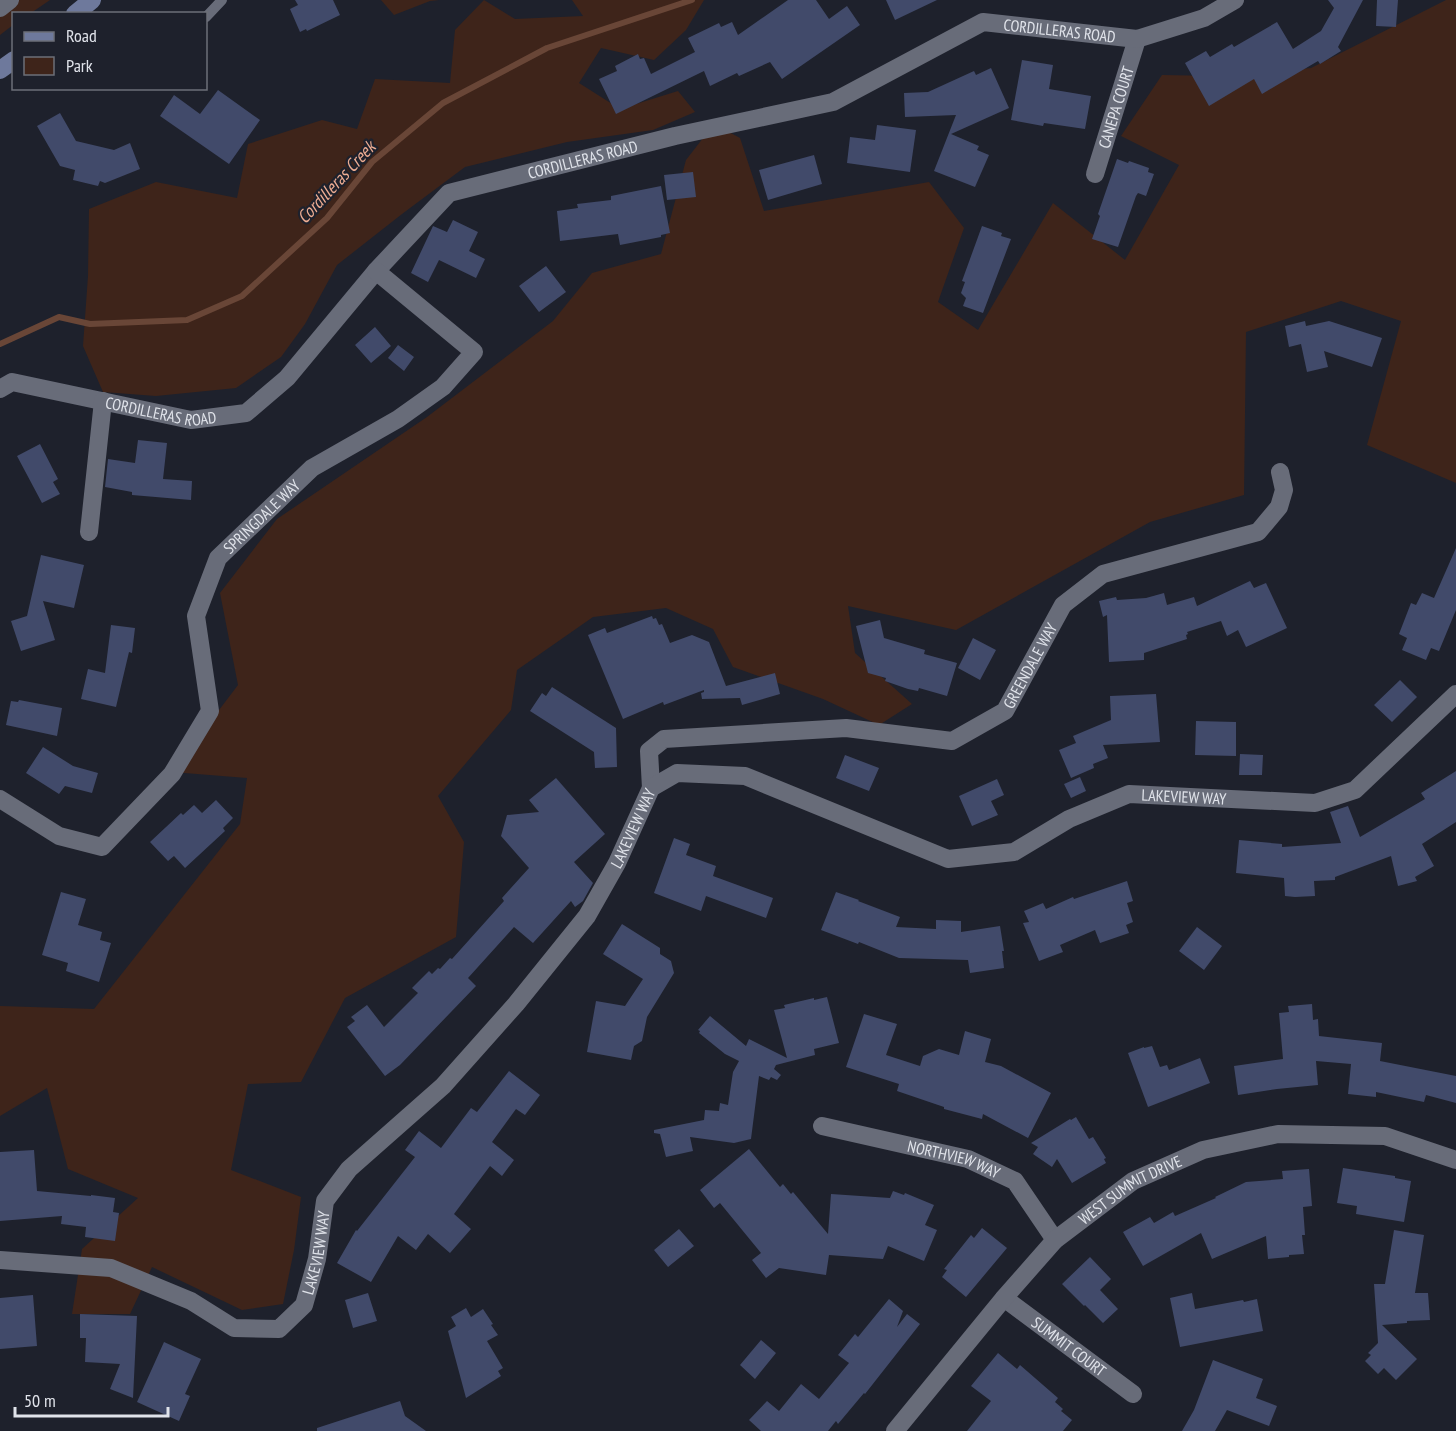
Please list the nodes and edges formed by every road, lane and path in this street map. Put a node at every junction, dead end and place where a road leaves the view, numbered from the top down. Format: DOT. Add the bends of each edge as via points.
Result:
graph roads {
  1 [pos="10,0"];
  2 [pos="92,0"];
  3 [pos="222,0"];
  4 [pos="1235,0"];
  5 [pos="0,8"];
  6 [pos="77,12"];
  7 [pos="207,16"];
  8 [pos="1137,39"];
  9 [pos="1095,174"];
  10 [pos="376,271"];
  11 [pos="0,389"];
  12 [pos="103,401"];
  13 [pos="1280,472"];
  14 [pos="89,532"];
  15 [pos="1456,694"];
  16 [pos="651,789"];
  17 [pos="0,799"];
  18 [pos="822,1126"];
  19 [pos="1456,1160"];
  20 [pos="1055,1240"];
  21 [pos="0,1260"];
  22 [pos="1004,1298"];
  23 [pos="1133,1394"];
  24 [pos="895,1431"];
  1 -- 5 [label="street"];
  2 -- 6 [label="main road"];
  3 -- 7 [label="lane"];
  4 -- 8 [label="street, CORDILLERAS ROAD" via="1204,18"];
  8 -- 9 [label="street, CANEPA COURT"];
  8 -- 10 [label="street, CORDILLERAS ROAD" via="983,22 833,102 675,136 450,193"];
  10 -- 12 [label="street, CORDILLERAS ROAD" via="287,378 246,413 190,420"];
  10 -- 17 [label="street, SPRINGDALE WAY" via="474,352 443,387 398,419 312,468 218,558 196,616 210,711 172,774 102,847 59,836"];
  11 -- 12 [label="street, CORDILLERAS ROAD" via="12,382"];
  12 -- 14 [label="street"];
  13 -- 16 [label="street, GREENDALE WAY" via="1284,490 1279,507 1258,532 1103,574 1063,605 1005,711 952,741 846,728 664,739 649,750"];
  15 -- 16 [label="street, LAKEVIEW WAY" via="1356,790 1315,803 1129,794 1069,819 1014,852 948,859 745,776 677,773"];
  16 -- 21 [label="street, LAKEVIEW WAY" via="587,916 443,1086 349,1169 325,1201 317,1259 304,1305 279,1329 234,1328 191,1301 111,1268"];
  18 -- 20 [label="street, NORTHVIEW WAY" via="968,1159 1015,1181"];
  19 -- 20 [label="street, WEST SUMMIT DRIVE" via="1385,1136 1278,1134 1203,1150 1133,1181"];
  20 -- 22 [label="street, WEST SUMMIT DRIVE"];
  22 -- 23 [label="street, SUMMIT COURT"];
  22 -- 24 [label="street, WEST SUMMIT DRIVE"];
}
